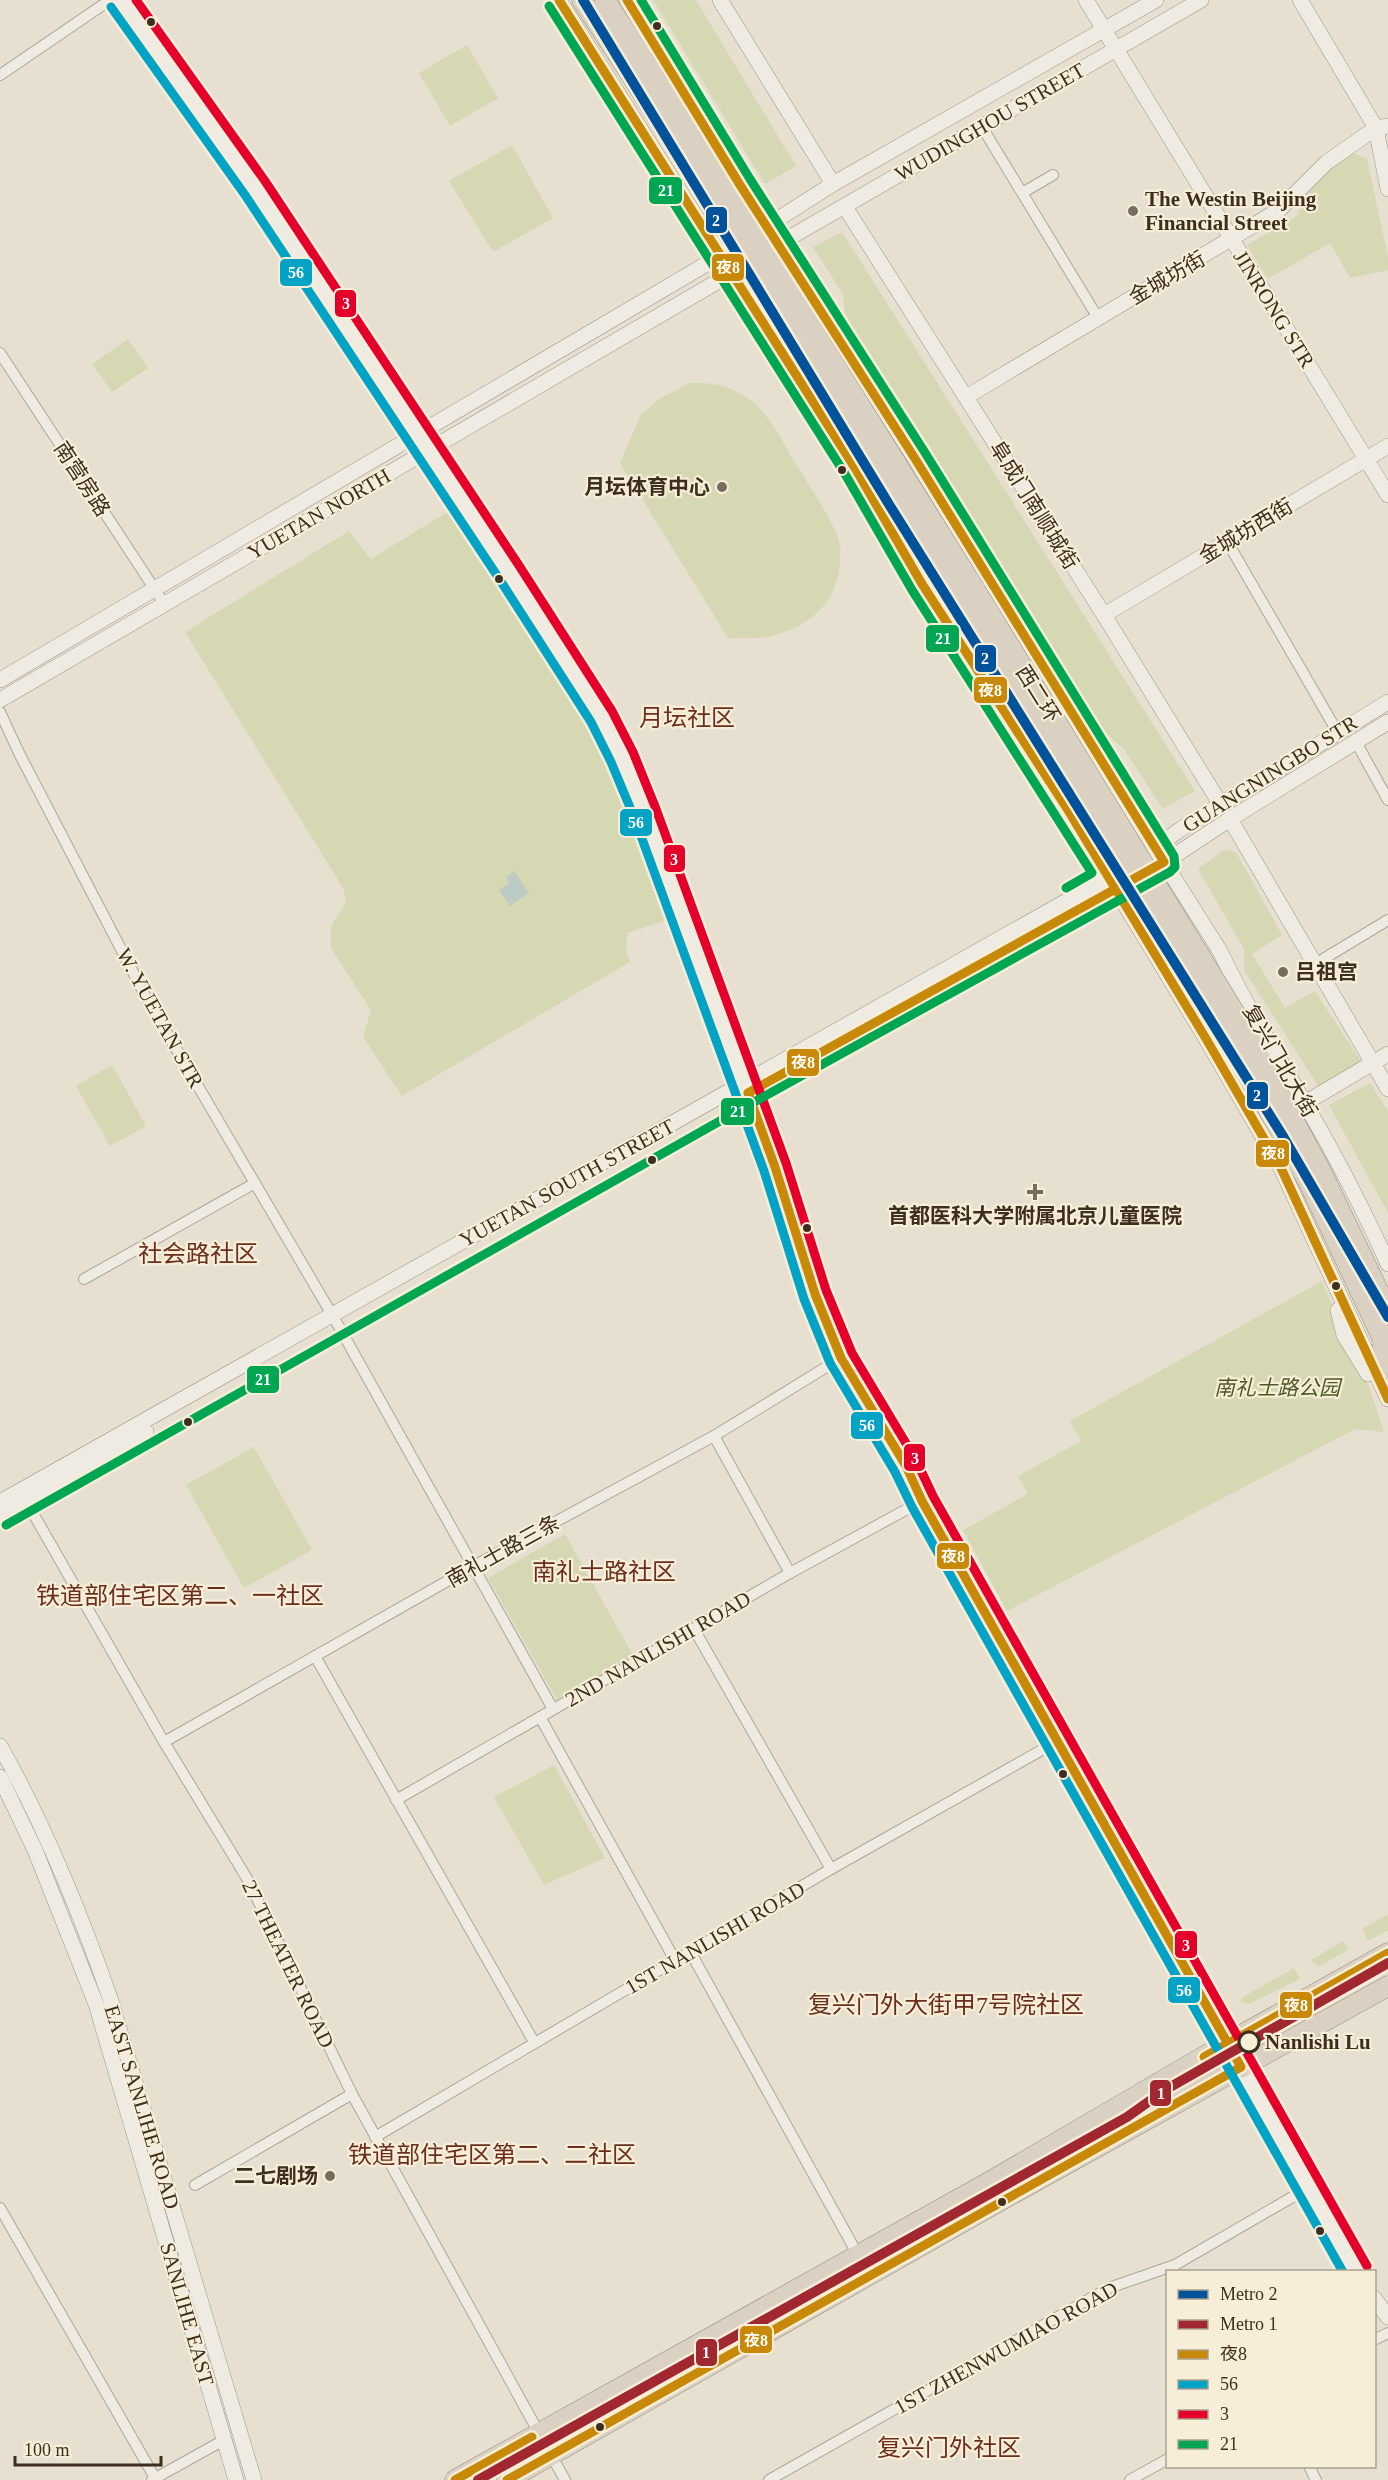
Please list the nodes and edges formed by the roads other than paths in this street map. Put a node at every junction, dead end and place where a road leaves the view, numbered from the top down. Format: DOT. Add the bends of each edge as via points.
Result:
graph roads {
  1 [pos="110,0"];
  2 [pos="121,0"];
  3 [pos="559,0"];
  4 [pos="582,0"];
  5 [pos="605,0"];
  6 [pos="627,0"];
  7 [pos="720,0"];
  8 [pos="1086,0"];
  9 [pos="1156,0"];
  10 [pos="1201,0"];
  11 [pos="1300,0"];
  12 [pos="1103,30"];
  13 [pos="1115,49"];
  14 [pos="636,66"];
  15 [pos="0,75"];
  16 [pos="982,127"];
  17 [pos="1382,127"];
  18 [pos="1053,175"];
  19 [pos="833,184"];
  20 [pos="740,185"];
  21 [pos="1388,189"];
  22 [pos="1022,193"];
  23 [pos="845,207"];
  24 [pos="694,214"];
  25 [pos="766,225"];
  26 [pos="1231,240"];
  27 [pos="778,244"];
  28 [pos="720,256"];
  29 [pos="731,274"];
  30 [pos="1098,318"];
  31 [pos="0,353"];
  32 [pos="966,397"];
  33 [pos="416,433"];
  34 [pos="1388,446"];
  35 [pos="428,451"];
  36 [pos="1371,457"];
  37 [pos="1388,480"];
  38 [pos="1388,495"];
  39 [pos="1228,543"];
  40 [pos="154,590"];
  41 [pos="165,605"];
  42 [pos="1104,615"];
  43 [pos="0,680"];
  44 [pos="0,700"];
  45 [pos="1388,702"];
  46 [pos="0,712"];
  47 [pos="1388,722"];
  48 [pos="1338,733"];
  49 [pos="1356,742"];
  50 [pos="1112,780"];
  51 [pos="1089,793"];
  52 [pos="1388,800"];
  53 [pos="1221,805"];
  54 [pos="1066,807"];
  55 [pos="1230,819"];
  56 [pos="1154,848"];
  57 [pos="1164,862"];
  58 [pos="1137,869"];
  59 [pos="1113,883"];
  60 [pos="1388,920"];
  61 [pos="1315,963"];
  62 [pos="1231,1023"];
  63 [pos="1388,1053"];
  64 [pos="1371,1064"];
  65 [pos="746,1089"];
  66 [pos="1388,1089"];
  67 [pos="1305,1104"];
  68 [pos="255,1183"];
  69 [pos="1359,1203"];
  70 [pos="1388,1251"];
  71 [pos="1321,1259"];
  72 [pos="1388,1264"];
  73 [pos="84,1279"];
  74 [pos="1388,1311"];
  75 [pos="335,1320"];
  76 [pos="1386,1346"];
  77 [pos="841,1358"];
  78 [pos="1388,1377"];
  79 [pos="1388,1399"];
  80 [pos="1388,1408"];
  81 [pos="714,1436"];
  82 [pos="26,1501"];
  83 [pos="922,1501"];
  84 [pos="0,1502"];
  85 [pos="0,1515"];
  86 [pos="472,1567"];
  87 [pos="790,1573"];
  88 [pos="694,1629"];
  89 [pos="315,1656"];
  90 [pos="553,1709"];
  91 [pos="540,1717"];
  92 [pos="164,1742"];
  93 [pos="1056,1742"];
  94 [pos="0,1746"];
  95 [pos="0,1778"];
  96 [pos="396,1800"];
  97 [pos="831,1869"];
  98 [pos="691,1953"];
  99 [pos="1388,1953"];
  100 [pos="676,1962"];
  101 [pos="1388,1986"];
  102 [pos="534,2042"];
  103 [pos="1227,2043"];
  104 [pos="1241,2067"];
  105 [pos="352,2094"];
  106 [pos="375,2137"];
  107 [pos="195,2185"];
  108 [pos="1308,2188"];
  109 [pos="0,2208"];
  110 [pos="858,2255"];
  111 [pos="1356,2270"];
  112 [pos="1376,2301"];
  113 [pos="1388,2317"];
  114 [pos="539,2433"];
  115 [pos="224,2440"];
  116 [pos="551,2455"];
  117 [pos="1166,2460"];
  118 [pos="153,2479"];
  119 [pos="236,2480"];
  120 [pos="254,2480"];
  121 [pos="455,2480"];
  122 [pos="507,2480"];
  123 [pos="566,2480"];
  124 [pos="769,2480"];
  125 [pos="1130,2480"];
  1 -- 15 [label="street"];
  2 -- 33 [label="street" via="248,178"];
  3 -- 24 [label="street"];
  4 -- 14 [label="highway, 西二环"];
  5 -- 14 [label="highway, 西二环"];
  6 -- 20 [label="street, 复兴门北大街"];
  7 -- 19 [label="street"];
  8 -- 12 [label="street, JINRONG STR"];
  9 -- 12 [label="street, WUDINGHOU STREET"];
  10 -- 13 [label="street, WUDINGHOU STREET"];
  11 -- 17 [label="street"];
  12 -- 13 [label="street, JINRONG STR"];
  12 -- 19 [label="street, WUDINGHOU STREET"];
  13 -- 16 [label="street, WUDINGHOU STREET"];
  13 -- 26 [label="street, JINRONG STR"];
  14 -- 62 [label="highway, 西二环, bridge" via="977,593"];
  16 -- 22 [label="street"];
  16 -- 23 [label="street, WUDINGHOU STREET"];
  17 -- 21 [label="street"];
  17 -- 26 [label="street, 金城坊街" via="1327,162 1279,210"];
  18 -- 22 [label="street"];
  19 -- 25 [label="street, WUDINGHOU STREET"];
  20 -- 24 [label="street"];
  20 -- 25 [label="street, 复兴门北大街"];
  22 -- 30 [label="street"];
  23 -- 27 [label="street, WUDINGHOU STREET"];
  23 -- 32 [label="street, 阜成门南顺城街"];
  24 -- 28 [label="street"];
  25 -- 27 [label="street, 复兴门北大街"];
  25 -- 28 [label="street, WUDINGHOU STREET"];
  26 -- 30 [label="street, 金城坊街"];
  26 -- 36 [label="street, JINRONG STR"];
  27 -- 29 [label="street, WUDINGHOU STREET"];
  27 -- 50 [label="street, 复兴门北大街"];
  28 -- 29 [label="street"];
  28 -- 33 [label="street, YUETAN NORTH"];
  29 -- 35 [label="street, YUETAN NORTH"];
  29 -- 54 [label="street" via="855,468 922,584"];
  30 -- 32 [label="street, 金城坊街"];
  31 -- 40 [label="street, 南营房路"];
  32 -- 42 [label="street, 阜成门南顺城街"];
  33 -- 35 [label="street"];
  33 -- 40 [label="street, YUETAN NORTH"];
  34 -- 36 [label="street, 金城坊西街"];
  35 -- 41 [label="street, YUETAN NORTH"];
  35 -- 65 [label="street" via="601,716 622,757"];
  36 -- 37 [label="street"];
  36 -- 38 [label="street, JINRONG STR"];
  36 -- 39 [label="street, 金城坊西街"];
  39 -- 42 [label="street, 金城坊西街"];
  39 -- 48 [label="street"];
  40 -- 41 [label="street, 南营房路"];
  40 -- 43 [label="street, YUETAN NORTH"];
  41 -- 44 [label="street, YUETAN NORTH"];
  42 -- 53 [label="street, 阜成门南顺城街"];
  45 -- 48 [label="street, GUANGNINGBO STR"];
  46 -- 68 [label="street, W. YUETAN STR" via="147,999"];
  47 -- 49 [label="street, GUANGNINGBO STR"];
  48 -- 53 [label="street, GUANGNINGBO STR"];
  49 -- 52 [label="street"];
  49 -- 55 [label="street, GUANGNINGBO STR"];
  50 -- 51 [label="street"];
  50 -- 56 [label="street, 复兴门北大街"];
  51 -- 54 [label="street"];
  51 -- 58 [label="street"];
  53 -- 56 [label="street, GUANGNINGBO STR"];
  54 -- 59 [label="street"];
  55 -- 57 [label="street, GUANGNINGBO STR"];
  55 -- 61 [label="street"];
  56 -- 57 [label="street, 复兴门北大街"];
  56 -- 58 [label="street, GUANGNINGBO STR"];
  57 -- 58 [label="street, GUANGNINGBO STR"];
  57 -- 67 [label="street, 复兴门北大街" via="1220,951"];
  58 -- 59 [label="street, YUETAN SOUTH STREET"];
  59 -- 65 [label="street, YUETAN SOUTH STREET"];
  59 -- 71 [label="street" via="1281,1168"];
  60 -- 61 [label="street"];
  61 -- 64 [label="street"];
  62 -- 74 [label="highway, 西二环" via="1322,1172"];
  62 -- 76 [label="highway, 西二环"];
  63 -- 64 [label="street"];
  64 -- 66 [label="street"];
  64 -- 67 [label="street"];
  65 -- 75 [label="street, YUETAN SOUTH STREET"];
  65 -- 77 [label="street" via="815,1294"];
  67 -- 69 [label="street, 复兴门北大街"];
  68 -- 73 [label="street"];
  68 -- 75 [label="street, W. YUETAN STR"];
  69 -- 70 [label="street"];
  69 -- 72 [label="street, 复兴门北大街"];
  71 -- 79 [label="street"];
  71 -- 80 [label="street" via="1323,1277 1339,1311 1344,1335"];
  75 -- 82 [label="street, YUETAN SOUTH STREET"];
  75 -- 84 [label="street, YUETAN SOUTH STREET"];
  75 -- 86 [label="street, W. YUETAN STR"];
  76 -- 78 [label="highway" via="1380,1359"];
  77 -- 81 [label="street, 南礼士路三条"];
  77 -- 83 [label="street" via="906,1466"];
  81 -- 86 [label="street, 南礼士路三条"];
  81 -- 87 [label="street"];
  82 -- 85 [label="street, YUETAN SOUTH STREET"];
  82 -- 92 [label="street, 27 THEATER ROAD"];
  83 -- 87 [label="street, 2ND NANLISHI ROAD"];
  83 -- 93 [label="street"];
  86 -- 89 [label="street, 南礼士路三条"];
  86 -- 90 [label="street, W. YUETAN STR"];
  87 -- 88 [label="street, 2ND NANLISHI ROAD"];
  88 -- 90 [label="street, 2ND NANLISHI ROAD"];
  88 -- 97 [label="street"];
  89 -- 92 [label="street, 南礼士路三条"];
  89 -- 96 [label="street"];
  90 -- 91 [label="street, 2ND NANLISHI ROAD"];
  91 -- 96 [label="street, 2ND NANLISHI ROAD"];
  91 -- 100 [label="street"];
  92 -- 105 [label="street, 27 THEATER ROAD" via="248,1880"];
  93 -- 97 [label="street, 1ST NANLISHI ROAD"];
  93 -- 103 [label="street"];
  94 -- 120 [label="street, EAST SANLIHE ROAD" via="49,1845 110,1998"];
  95 -- 115 [label="street, SANLIHE EAST" via="35,1850 96,2004"];
  96 -- 102 [label="street"];
  97 -- 98 [label="street, 1ST NANLISHI ROAD"];
  98 -- 100 [label="street, 1ST NANLISHI ROAD"];
  98 -- 110 [label="street"];
  99 -- 103 [label="highway"];
  100 -- 102 [label="street, 1ST NANLISHI ROAD"];
  101 -- 104 [label="highway"];
  102 -- 106 [label="street, 1ST NANLISHI ROAD"];
  103 -- 104 [label="street"];
  103 -- 110 [label="highway"];
  104 -- 108 [label="street"];
  104 -- 116 [label="highway"];
  105 -- 106 [label="street, 27 THEATER ROAD"];
  105 -- 107 [label="street"];
  106 -- 114 [label="street, 27 THEATER ROAD"];
  108 -- 111 [label="street"];
  108 -- 124 [label="street, 1ST ZHENWUMIAO ROAD" via="1175,2265 1109,2288"];
  109 -- 118 [label="street"];
  110 -- 114 [label="highway"];
  112 -- 113 [label="street"];
  114 -- 121 [label="highway"];
  115 -- 118 [label="street"];
  115 -- 119 [label="street, SANLIHE EAST"];
  116 -- 122 [label="highway"];
  116 -- 123 [label="street"];
  117 -- 125 [label="street"];
}
